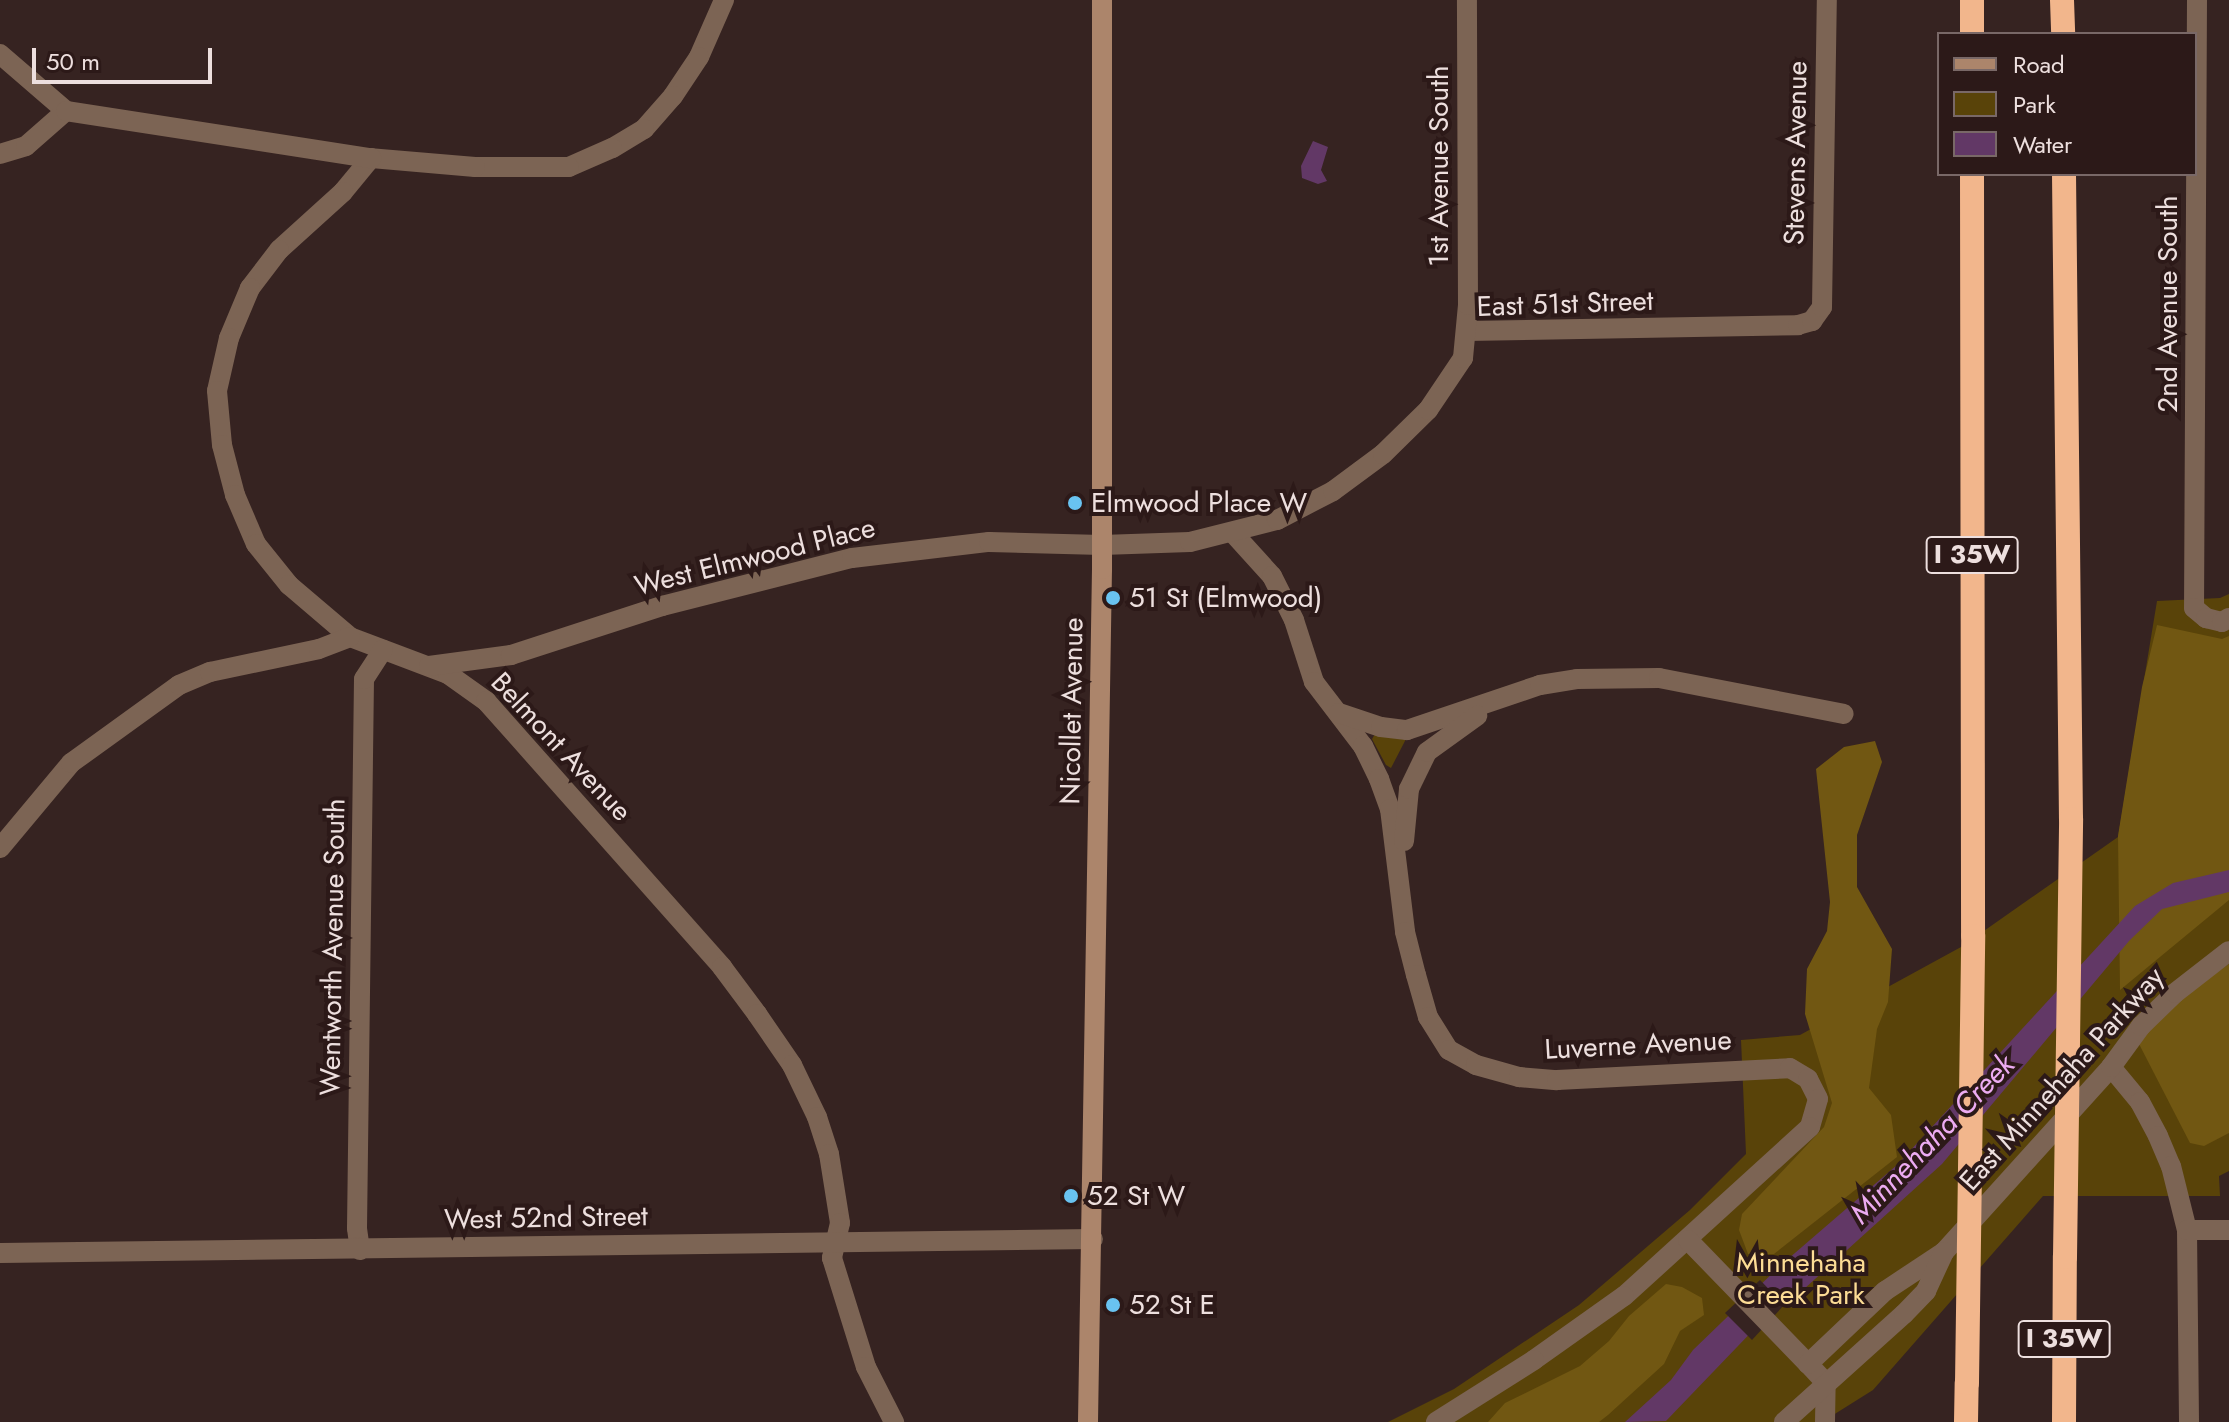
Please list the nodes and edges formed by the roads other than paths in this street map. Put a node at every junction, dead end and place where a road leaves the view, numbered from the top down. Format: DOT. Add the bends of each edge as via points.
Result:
graph roads {
  1 [pos="724,0"];
  2 [pos="1102,0"];
  3 [pos="1467,0"];
  4 [pos="1827,0"];
  5 [pos="1972,0"];
  6 [pos="2062,0"];
  7 [pos="2197,0"];
  8 [pos="1972,32"];
  9 [pos="2063,32"];
  10 [pos="2197,32"];
  11 [pos="0,54"];
  12 [pos="66,111"];
  13 [pos="0,154"];
  14 [pos="371,158"];
  15 [pos="1972,176"];
  16 [pos="2064,176"];
  17 [pos="2196,176"];
  18 [pos="1822,307"];
  19 [pos="1467,331"];
  20 [pos="1233,533"];
  21 [pos="1102,545"];
  22 [pos="2229,618"];
  23 [pos="350,637"];
  24 [pos="383,650"];
  25 [pos="429,666"];
  26 [pos="1504,697"];
  27 [pos="1339,713"];
  28 [pos="1844,714"];
  29 [pos="0,848"];
  30 [pos="1402,888"];
  31 [pos="2229,951"];
  32 [pos="2111,1067"];
  33 [pos="2187,1230"];
  34 [pos="2229,1230"];
  35 [pos="1093,1239"];
  36 [pos="837,1240"];
  37 [pos="1688,1240"];
  38 [pos="360,1250"];
  39 [pos="1944,1252"];
  40 [pos="0,1253"];
  41 [pos="1808,1364"];
  42 [pos="1826,1383"];
  43 [pos="1444,1418"];
  44 [pos="894,1422"];
  45 [pos="1088,1422"];
  46 [pos="1784,1422"];
  47 [pos="1825,1422"];
  48 [pos="1966,1422"];
  49 [pos="2064,1422"];
  50 [pos="2189,1422"];
  1 -- 14 [label="street" via="699,57 673,96 644,129 612,148 569,167 475,167"];
  2 -- 21 [label="main road, Nicollet Avenue"];
  3 -- 19 [label="street, 1st Avenue South"];
  4 -- 18 [label="street, Stevens Avenue"];
  5 -- 8 [label="highway"];
  6 -- 9 [label="highway"];
  7 -- 10 [label="street, 2nd Avenue South"];
  11 -- 12 [label="street"];
  12 -- 13 [label="street" via="26,146"];
  12 -- 14 [label="street"];
  14 -- 23 [label="street, Belmont Avenue" via="343,192 279,250 250,288 229,338 217,391 222,445 256,544 289,585"];
  15 -- 48 [label="highway, I 35W, bridge" via="1973,936"];
  16 -- 49 [label="highway, I 35W, bridge" via="2071,819"];
  17 -- 22 [label="street, 2nd Avenue South" via="2194,608 2206,618"];
  18 -- 19 [label="street, East 51st Street" via="1812,321 1798,325"];
  19 -- 20 [label="street, East 51st Street" via="1463,358 1436,398 1383,454 1333,491 1277,520"];
  20 -- 21 [label="street, East 51st Street" via="1190,542"];
  20 -- 27 [label="street, Luverne Avenue" via="1272,576 1294,620 1307,667"];
  21 -- 25 [label="street, West Elmwood Place" via="989,542 852,558 662,606 511,655"];
  21 -- 35 [label="main road, Nicollet Avenue"];
  23 -- 24 [label="street, Belmont Avenue"];
  23 -- 29 [label="street" via="319,649 210,672 168,692 71,763"];
  24 -- 25 [label="street, Belmont Avenue"];
  24 -- 38 [label="street, Wentworth Avenue South" via="364,679"];
  25 -- 36 [label="street, Belmont Avenue" via="486,701 722,967 757,1014 792,1065 817,1117 838,1203"];
  26 -- 27 [label="street" via="1407,730"];
  26 -- 28 [label="street" via="1577,679 1659,678"];
  26 -- 30 [label="street, Luverne Avenue" via="1427,752 1405,808"];
  27 -- 30 [label="street, Luverne Avenue" via="1363,746 1390,809"];
  30 -- 37 [label="street, Luverne Avenue" via="1405,932 1428,1017 1449,1050 1476,1065 1557,1080 1790,1068 1808,1079 1818,1099 1810,1127"];
  31 -- 32 [label="street, East Minnehaha Parkway" via="2141,1026"];
  32 -- 33 [label="street" via="2140,1102 2158,1136"];
  32 -- 39 [label="street, East Minnehaha Parkway"];
  33 -- 34 [label="street"];
  33 -- 50 [label="street"];
  35 -- 36 [label="street, West 52nd Street"];
  35 -- 45 [label="main road, Nicollet Avenue"];
  36 -- 38 [label="street, West 52nd Street"];
  36 -- 44 [label="street, Belmont Avenue" via="832,1258 866,1367"];
  37 -- 41 [label="street"];
  37 -- 43 [label="street" via="1589,1322"];
  38 -- 40 [label="street, West 52nd Street"];
  39 -- 41 [label="street, East Minnehaha Parkway" via="1885,1291"];
  39 -- 42 [label="street, East Minnehaha Parkway" via="1926,1291"];
  41 -- 42 [label="street"];
  42 -- 46 [label="street, East Minnehaha Parkway"];
  42 -- 47 [label="street"];
}
